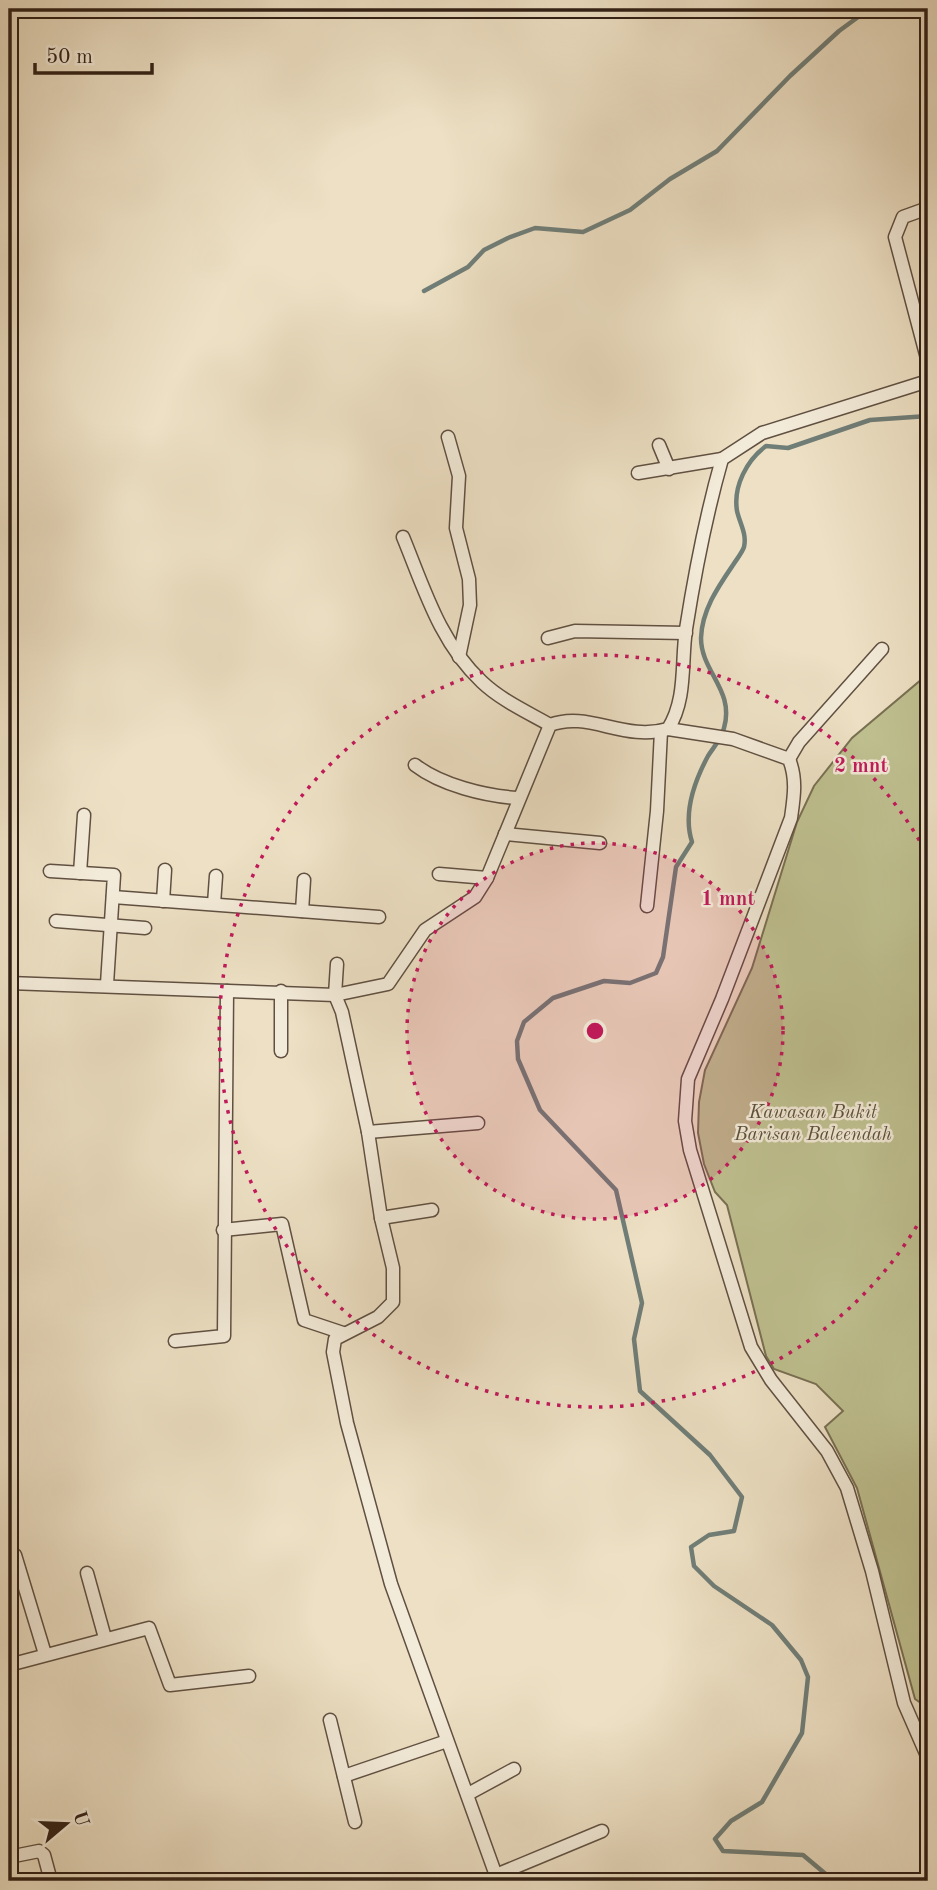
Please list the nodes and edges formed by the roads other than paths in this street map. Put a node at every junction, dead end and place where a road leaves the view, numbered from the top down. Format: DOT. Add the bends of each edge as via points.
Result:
graph roads {
  1 [pos="928,208"];
  2 [pos="928,362"];
  3 [pos="928,381"];
  4 [pos="447,437"];
  5 [pos="659,445"];
  6 [pos="722,459"];
  7 [pos="669,469"];
  8 [pos="638,473"];
  9 [pos="402,537"];
  10 [pos="686,633"];
  11 [pos="548,638"];
  12 [pos="882,649"];
  13 [pos="459,657"];
  14 [pos="550,725"];
  15 [pos="664,730"];
  16 [pos="789,760"];
  17 [pos="415,765"];
  18 [pos="518,798"];
  19 [pos="84,815"];
  20 [pos="505,834"];
  21 [pos="600,844"];
  22 [pos="165,870"];
  23 [pos="50,871"];
  24 [pos="80,873"];
  25 [pos="439,874"];
  26 [pos="216,876"];
  27 [pos="488,878"];
  28 [pos="304,880"];
  29 [pos="113,897"];
  30 [pos="163,901"];
  31 [pos="214,904"];
  32 [pos="647,906"];
  33 [pos="302,911"];
  34 [pos="379,917"];
  35 [pos="56,921"];
  36 [pos="111,926"];
  37 [pos="145,928"];
  38 [pos="337,964"];
  39 [pos="9,983"];
  40 [pos="107,984"];
  41 [pos="227,990"];
  42 [pos="281,991"];
  43 [pos="335,995"];
  44 [pos="281,1051"];
  45 [pos="478,1123"];
  46 [pos="368,1132"];
  47 [pos="432,1210"];
  48 [pos="381,1218"];
  49 [pos="223,1230"];
  50 [pos="343,1333"];
  51 [pos="175,1341"];
  52 [pos="15,1555"];
  53 [pos="87,1573"];
  54 [pos="105,1638"];
  55 [pos="45,1654"];
  56 [pos="9,1665"];
  57 [pos="248,1676"];
  58 [pos="330,1720"];
  59 [pos="447,1741"];
  60 [pos="928,1758"];
  61 [pos="514,1769"];
  62 [pos="344,1776"];
  63 [pos="467,1794"];
  64 [pos="355,1822"];
  65 [pos="603,1831"];
  66 [pos="9,1857"];
  67 [pos="497,1878"];
  68 [pos="51,1881"];
  1 -- 2 [label="street" via="903,217 895,237"];
  3 -- 6 [label="street" via="762,433"];
  4 -- 13 [label="street" via="459,476 456,528 469,579 470,606"];
  5 -- 7 [label="street"];
  6 -- 7 [label="street"];
  6 -- 10 [label="street" via="704,523"];
  7 -- 8 [label="street"];
  9 -- 13 [label="street" via="441,630"];
  10 -- 11 [label="street" via="575,631"];
  10 -- 15 [label="street" via="680,704"];
  12 -- 16 [label="street" via="799,742"];
  13 -- 14 [label="street" via="483,683"];
  14 -- 15 [label="street" via="571,719 635,734"];
  14 -- 18 [label="street"];
  15 -- 16 [label="street" via="733,739"];
  15 -- 32 [label="street"];
  16 -- 60 [label="street" via="794,793 790,818 688,1079 685,1121 751,1347 827,1451 847,1488 904,1703"];
  17 -- 18 [label="street" via="463,786"];
  18 -- 20 [label="street"];
  19 -- 24 [label="street"];
  20 -- 21 [label="street"];
  20 -- 27 [label="street"];
  22 -- 30 [label="street"];
  23 -- 24 [label="street"];
  24 -- 29 [label="street" via="114,875"];
  25 -- 27 [label="street"];
  26 -- 31 [label="street"];
  27 -- 43 [label="street" via="475,897 425,930 387,984"];
  28 -- 33 [label="street"];
  29 -- 30 [label="street"];
  29 -- 36 [label="street"];
  30 -- 31 [label="street"];
  31 -- 33 [label="street"];
  33 -- 34 [label="street"];
  35 -- 36 [label="street"];
  36 -- 37 [label="street"];
  36 -- 40 [label="street"];
  38 -- 43 [label="street"];
  39 -- 40 [label="street"];
  40 -- 41 [label="street"];
  41 -- 42 [label="street"];
  41 -- 49 [label="street"];
  42 -- 43 [label="street"];
  42 -- 44 [label="street"];
  43 -- 46 [label="street"];
  45 -- 46 [label="street"];
  46 -- 48 [label="street"];
  47 -- 48 [label="street"];
  48 -- 50 [label="street" via="393,1268 393,1302 378,1317"];
  49 -- 50 [label="street" via="282,1224 304,1320"];
  49 -- 51 [label="street" via="224,1336"];
  50 -- 59 [label="street" via="335,1339 334,1352 347,1423 391,1584"];
  52 -- 55 [label="street"];
  53 -- 54 [label="street"];
  54 -- 55 [label="street"];
  54 -- 57 [label="street" via="149,1628 170,1685"];
  55 -- 56 [label="street"];
  58 -- 62 [label="street"];
  59 -- 62 [label="street"];
  59 -- 63 [label="street"];
  61 -- 63 [label="street"];
  62 -- 64 [label="street"];
  63 -- 67 [label="street"];
  65 -- 67 [label="street"];
  66 -- 68 [label="street" via="39,1851"];
}
